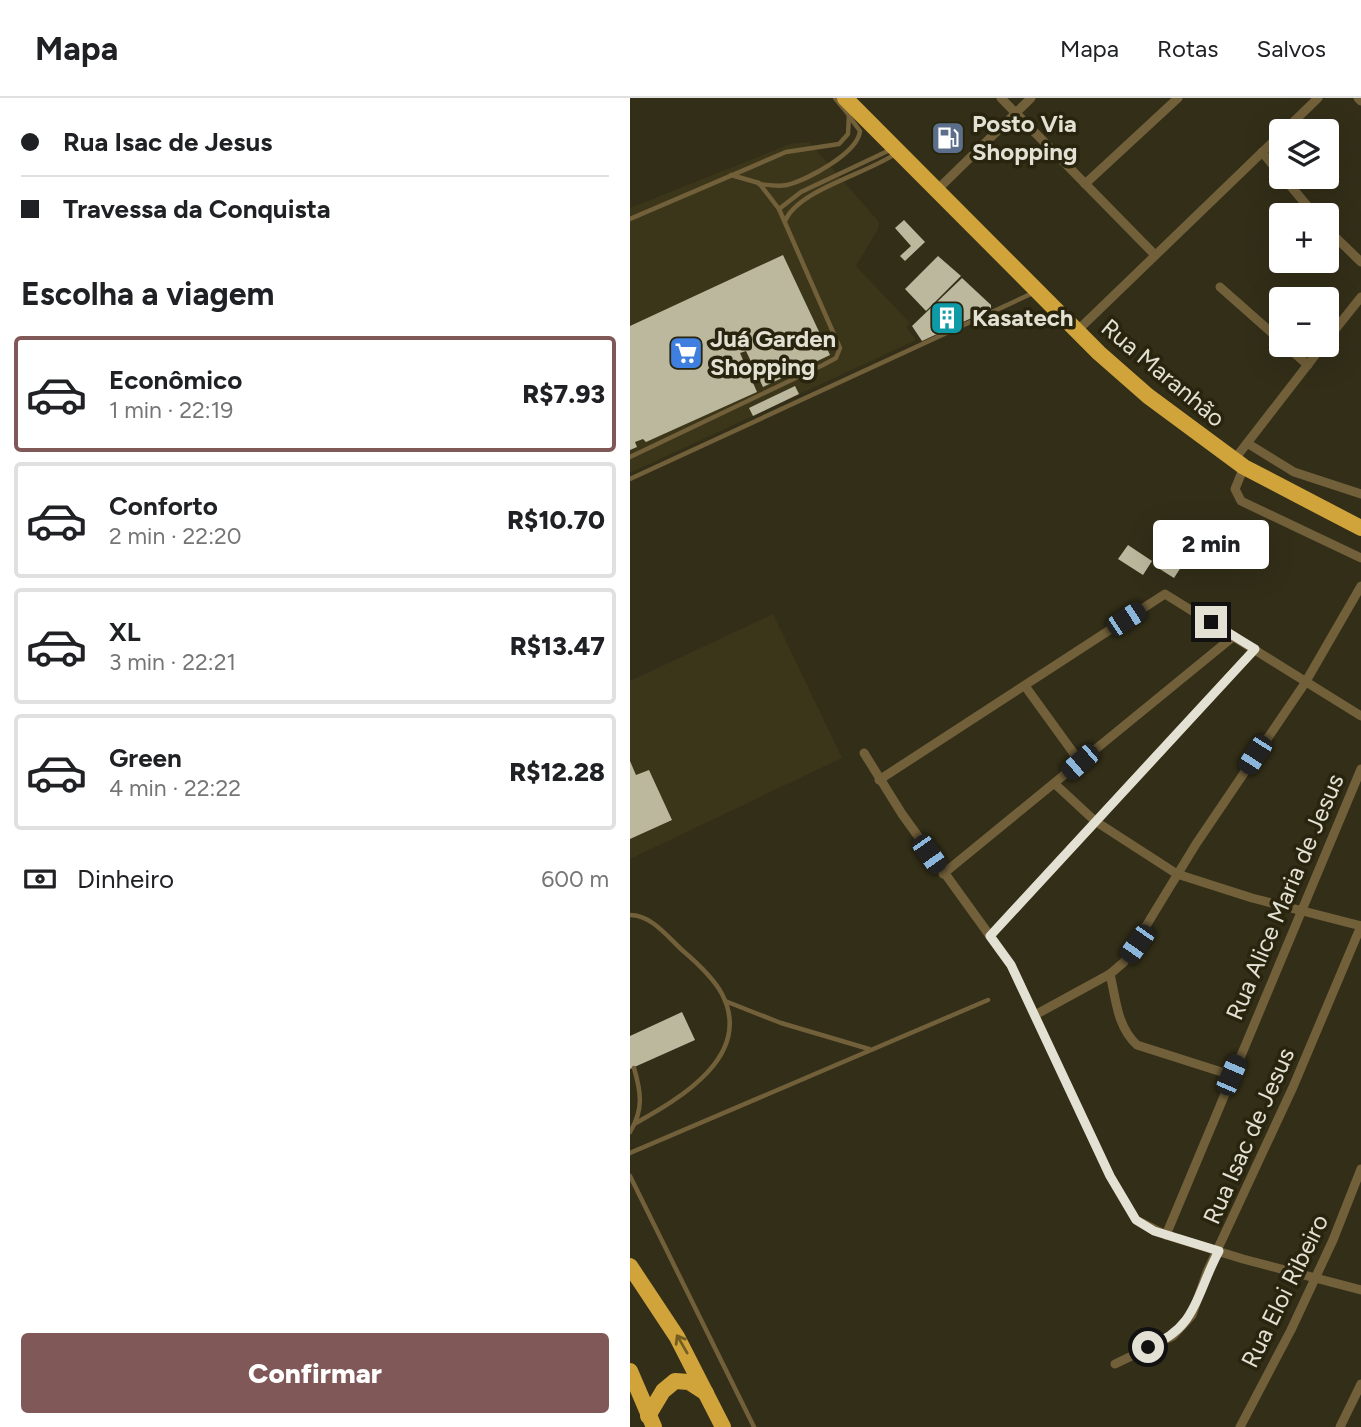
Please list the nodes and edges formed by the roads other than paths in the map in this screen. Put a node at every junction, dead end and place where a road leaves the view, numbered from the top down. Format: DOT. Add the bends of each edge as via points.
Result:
graph roads {
  1 [pos="835,98"];
  2 [pos="845,98"];
  3 [pos="1001,98"];
  4 [pos="1031,98"];
  5 [pos="1178,98"];
  6 [pos="1318,98"];
  7 [pos="1015,113"];
  8 [pos="849,116"];
  9 [pos="1296,119"];
  10 [pos="1269,145"];
  11 [pos="896,150"];
  12 [pos="1262,152"];
  13 [pos="1269,160"];
  14 [pos="731,174"];
  15 [pos="758,183"];
  16 [pos="1085,184"];
  17 [pos="1293,189"];
  18 [pos="936,191"];
  19 [pos="1305,203"];
  20 [pos="779,209"];
  21 [pos="630,219"];
  22 [pos="785,222"];
  23 [pos="1339,241"];
  24 [pos="1155,255"];
  25 [pos="1361,262"];
  26 [pos="1220,287"];
  27 [pos="1038,291"];
  28 [pos="1361,297"];
  29 [pos="1339,325"];
  30 [pos="1269,330"];
  31 [pos="1077,331"];
  32 [pos="1299,357"];
  33 [pos="1314,357"];
  34 [pos="1308,365"];
  35 [pos="1247,443"];
  36 [pos="630,457"];
  37 [pos="1239,463"];
  38 [pos="630,479"];
  39 [pos="1361,495"];
  40 [pos="1361,528"];
  41 [pos="1361,558"];
  42 [pos="1361,586"];
  43 [pos="1234,636"];
  44 [pos="1255,649"];
  45 [pos="1305,683"];
  46 [pos="1025,686"];
  47 [pos="1361,716"];
  48 [pos="864,753"];
  49 [pos="1080,762"];
  50 [pos="1361,769"];
  51 [pos="879,780"];
  52 [pos="1055,784"];
  53 [pos="1096,821"];
  54 [pos="943,874"];
  55 [pos="1177,874"];
  56 [pos="1301,911"];
  57 [pos="630,915"];
  58 [pos="1361,926"];
  59 [pos="990,936"];
  60 [pos="1110,974"];
  61 [pos="988,1000"];
  62 [pos="724,1001"];
  63 [pos="1035,1015"];
  64 [pos="871,1050"];
  65 [pos="634,1068"];
  66 [pos="1231,1075"];
  67 [pos="636,1123"];
  68 [pos="630,1132"];
  69 [pos="630,1153"];
  70 [pos="1361,1169"];
  71 [pos="630,1176"];
  72 [pos="1166,1235"];
  73 [pos="1219,1251"];
  74 [pos="630,1266"];
  75 [pos="1314,1278"];
  76 [pos="1361,1290"];
  77 [pos="1115,1364"];
  78 [pos="630,1371"];
  79 [pos="1361,1384"];
  80 [pos="708,1394"];
  81 [pos="651,1421"];
  82 [pos="723,1427"];
  83 [pos="754,1427"];
  84 [pos="1240,1427"];
  85 [pos="1339,1427"];
  1 -- 8 [label="lane"];
  2 -- 11 [label="highway, Rua Maranhão"];
  3 -- 7 [label="street"];
  4 -- 7 [label="street"];
  5 -- 16 [label="street"];
  6 -- 9 [label="street"];
  7 -- 16 [label="street"];
  7 -- 18 [label="street"];
  8 -- 14 [label="lane" via="848,134 839,144 794,149"];
  8 -- 15 [label="lane" via="860,131 855,145 820,171 785,186"];
  10 -- 12 [label="street"];
  11 -- 18 [label="highway, Rua Maranhão"];
  11 -- 20 [label="lane" via="801,192"];
  11 -- 22 [label="lane" via="874,168 795,205"];
  12 -- 13 [label="street"];
  12 -- 24 [label="street"];
  14 -- 15 [label="lane"];
  14 -- 21 [label="lane"];
  15 -- 20 [label="lane"];
  16 -- 24 [label="street"];
  17 -- 19 [label="street"];
  18 -- 27 [label="highway, Rua Maranhão"];
  20 -- 22 [label="lane"];
  22 -- 36 [label="lane" via="840,348 838,354"];
  23 -- 25 [label="street"];
  24 -- 31 [label="street"];
  26 -- 30 [label="street"];
  27 -- 31 [label="highway, Rua Maranhão"];
  27 -- 38 [label="lane"];
  28 -- 29 [label="street"];
  31 -- 37 [label="highway, Rua Maranhão" via="1148,396"];
  32 -- 34 [label="street"];
  33 -- 34 [label="street"];
  34 -- 35 [label="street"];
  35 -- 37 [label="street"];
  35 -- 39 [label="street" via="1294,472"];
  37 -- 40 [label="highway, Rua Maranhão"];
  37 -- 41 [label="street" via="1235,489 1241,501"];
  42 -- 45 [label="street"];
  43 -- 44 [label="street"];
  43 -- 46 [label="street" via="1165,594"];
  43 -- 49 [label="street"];
  44 -- 45 [label="street"];
  44 -- 53 [label="street"];
  45 -- 47 [label="street"];
  45 -- 55 [label="street"];
  46 -- 49 [label="street"];
  46 -- 51 [label="street"];
  48 -- 51 [label="street"];
  49 -- 52 [label="street"];
  50 -- 56 [label="street, Rua Alice Maria de Jesus"];
  51 -- 54 [label="street"];
  52 -- 53 [label="street"];
  52 -- 54 [label="street"];
  53 -- 55 [label="street"];
  53 -- 59 [label="street"];
  54 -- 59 [label="street"];
  55 -- 56 [label="street"];
  55 -- 60 [label="street" via="1141,937"];
  56 -- 58 [label="street"];
  56 -- 66 [label="street, Rua Alice Maria de Jesus"];
  57 -- 62 [label="lane" via="645,917 672,940 722,993"];
  58 -- 73 [label="street, Rua Isac de Jesus"];
  59 -- 63 [label="street" via="1011,965"];
  60 -- 63 [label="street"];
  60 -- 66 [label="street" via="1121,1024 1137,1045"];
  61 -- 64 [label="lane"];
  62 -- 64 [label="lane"];
  62 -- 67 [label="lane" via="729,1030 710,1072 687,1093"];
  63 -- 72 [label="street" via="1124,1203 1136,1220"];
  64 -- 69 [label="lane"];
  65 -- 67 [label="lane" via="641,1093"];
  66 -- 72 [label="street, Rua Alice Maria de Jesus"];
  67 -- 68 [label="lane"];
  70 -- 75 [label="street, Rua Eloi Ribeiro"];
  71 -- 83 [label="lane"];
  72 -- 73 [label="street"];
  73 -- 75 [label="street"];
  73 -- 77 [label="street, Rua Isac de Jesus" via="1182,1328"];
  80 -- 74 [label="highway, one-way"];
  75 -- 76 [label="street"];
  75 -- 84 [label="street, Rua Eloi Ribeiro"];
  78 -- 81 [label="highway"];
  79 -- 85 [label="street"];
  80 -- 81 [label="highway" via="688,1382 675,1381 663,1391"];
  80 -- 82 [label="highway"];
}
